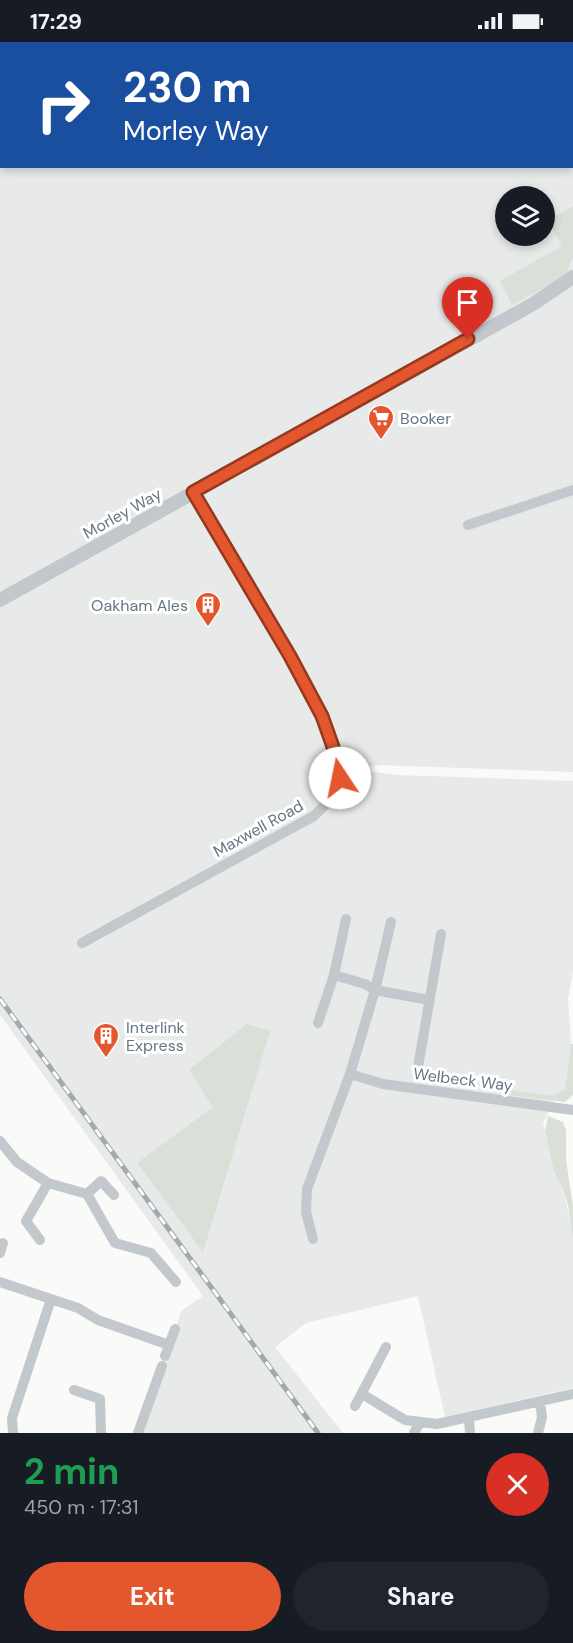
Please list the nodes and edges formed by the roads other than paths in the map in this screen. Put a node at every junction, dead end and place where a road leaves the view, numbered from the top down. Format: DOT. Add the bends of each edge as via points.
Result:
graph roads {
  1 [pos="573,277"];
  2 [pos="573,490"];
  3 [pos="193,492"];
  4 [pos="468,525"];
  5 [pos="0,600"];
  6 [pos="346,919"];
  7 [pos="391,922"];
  8 [pos="441,934"];
  9 [pos="82,943"];
  10 [pos="334,975"];
  11 [pos="375,990"];
  12 [pos="429,1000"];
  13 [pos="318,1023"];
  14 [pos="418,1067"];
  15 [pos="350,1074"];
  16 [pos="573,1110"];
  17 [pos="0,1141"];
  18 [pos="48,1183"];
  19 [pos="87,1194"];
  20 [pos="114,1195"];
  21 [pos="313,1239"];
  22 [pos="40,1240"];
  23 [pos="0,1282"];
  24 [pos="176,1282"];
  25 [pos="51,1299"];
  26 [pos="175,1329"];
  27 [pos="386,1347"];
  28 [pos="165,1356"];
  29 [pos="75,1390"];
  30 [pos="362,1394"];
  31 [pos="573,1394"];
  32 [pos="540,1402"];
  33 [pos="355,1406"];
  34 [pos="469,1418"];
  35 [pos="420,1422"];
  36 [pos="13,1433"];
  37 [pos="101,1433"];
  38 [pos="138,1433"];
  39 [pos="414,1433"];
  40 [pos="470,1433"];
  41 [pos="538,1433"];
  1 -- 3 [label="street, Morley Way" via="533,304"];
  2 -- 4 [label="street"];
  3 -- 5 [label="street, Morley Way"];
  3 -- 9 [label="street, Maxwell Road" via="322,716 340,778 333,798 314,816"];
  6 -- 10 [label="street"];
  7 -- 11 [label="street"];
  8 -- 12 [label="street, Welbeck Way"];
  10 -- 11 [label="street"];
  10 -- 13 [label="street"];
  11 -- 12 [label="street"];
  11 -- 15 [label="street"];
  12 -- 14 [label="street, Welbeck Way"];
  15 -- 16 [label="street, Welbeck Way" via="384,1084"];
  15 -- 21 [label="street" via="307,1188 306,1212"];
  17 -- 18 [label="street" via="17,1161"];
  18 -- 19 [label="street"];
  18 -- 22 [label="street" via="26,1221"];
  19 -- 20 [label="street" via="101,1181"];
  19 -- 24 [label="street" via="115,1243 151,1253"];
  23 -- 25 [label="street"];
  25 -- 28 [label="street" via="78,1308"];
  25 -- 36 [label="street" via="12,1419"];
  26 -- 28 [label="street"];
  27 -- 30 [label="street"];
  28 -- 38 [label="street"];
  29 -- 37 [label="street" via="100,1400"];
  30 -- 33 [label="street"];
  30 -- 35 [label="street" via="405,1420"];
  31 -- 32 [label="street"];
  32 -- 34 [label="street"];
  32 -- 41 [label="street"];
  34 -- 35 [label="street" via="437,1424"];
  34 -- 40 [label="street"];
  35 -- 39 [label="street"];
}
